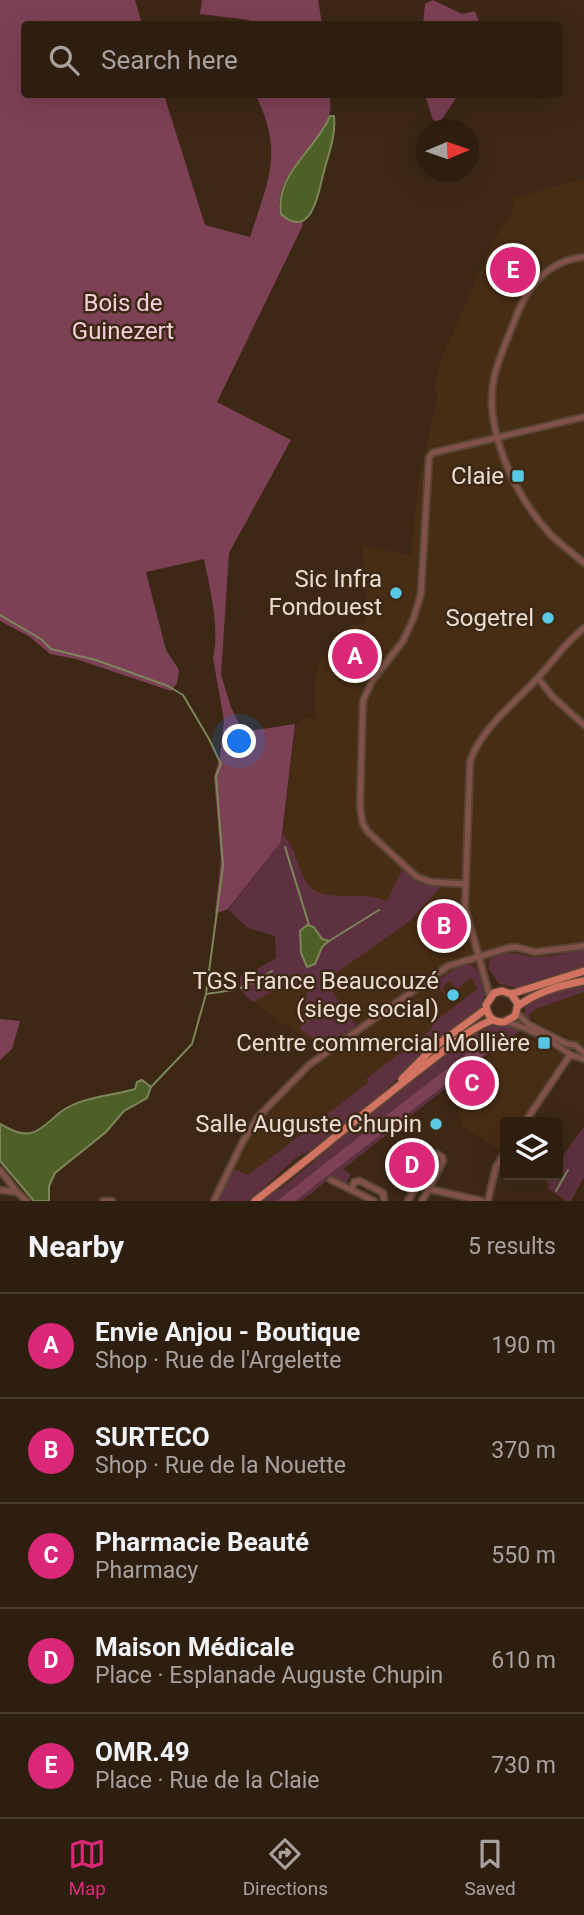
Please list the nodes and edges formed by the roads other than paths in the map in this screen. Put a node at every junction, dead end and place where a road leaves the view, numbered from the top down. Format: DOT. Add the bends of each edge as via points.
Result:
graph roads {
  1 [pos="584,257"];
  2 [pos="584,417"];
  3 [pos="497,437"];
  4 [pos="584,563"];
  5 [pos="584,628"];
  6 [pos="538,678"];
  7 [pos="584,724"];
  8 [pos="465,884"];
  9 [pos="584,946"];
  10 [pos="478,956"];
  11 [pos="584,971"];
  12 [pos="486,977"];
  13 [pos="584,981"];
  14 [pos="502,991"];
  15 [pos="511,994"];
  16 [pos="490,997"];
  17 [pos="486,1009"];
  18 [pos="517,1010"];
  19 [pos="493,1020"];
  20 [pos="506,1022"];
  21 [pos="574,1052"];
  22 [pos="584,1059"];
  23 [pos="381,1099"];
  24 [pos="272,1102"];
  25 [pos="277,1108"];
  26 [pos="528,1117"];
  27 [pos="500,1160"];
  28 [pos="0,1170"];
  29 [pos="331,1180"];
  30 [pos="417,1184"];
  31 [pos="352,1189"];
  32 [pos="429,1189"];
  33 [pos="0,1190"];
  34 [pos="17,1192"];
  35 [pos="27,1201"];
  36 [pos="103,1201"];
  37 [pos="112,1201"];
  38 [pos="214,1201"];
  39 [pos="255,1201"];
  40 [pos="374,1201"];
  41 [pos="385,1201"];
  42 [pos="408,1201"];
  43 [pos="422,1201"];
  44 [pos="486,1201"];
  1 -- 3 [label="street" via="558,264 537,278 524,295 494,377 492,409"];
  2 -- 3 [label="street"];
  3 -- 4 [label="street" via="534,513"];
  3 -- 8 [label="street" via="438,451 429,458 418,605 403,641 367,691 362,713 363,824 417,877"];
  5 -- 6 [label="street" via="569,639"];
  6 -- 7 [label="street"];
  6 -- 8 [label="street" via="473,752"];
  8 -- 10 [label="street" via="466,916"];
  9 -- 10 [label="street" via="535,952 516,947"];
  10 -- 12 [label="street"];
  10 -- 24 [label="street" via="448,966 325,1052"];
  11 -- 15 [label="main road"];
  12 -- 14 [label="street"];
  12 -- 16 [label="street"];
  13 -- 18 [label="main road" via="533,997"];
  14 -- 15 [label="main road"];
  14 -- 16 [label="main road"];
  15 -- 18 [label="main road"];
  16 -- 17 [label="main road"];
  17 -- 19 [label="main road"];
  17 -- 23 [label="main road" via="433,1048"];
  18 -- 20 [label="main road"];
  18 -- 21 [label="street" via="528,1024"];
  19 -- 20 [label="main road"];
  19 -- 23 [label="main road"];
  20 -- 21 [label="street"];
  21 -- 22 [label="street"];
  21 -- 26 [label="street"];
  23 -- 39 [label="main road"];
  24 -- 25 [label="street"];
  24 -- 38 [label="street" via="249,1129"];
  27 -- 44 [label="street"];
  28 -- 34 [label="street"];
  29 -- 31 [label="street"];
  30 -- 32 [label="street"];
  30 -- 32 [label="street" via="432,1155 437,1154 443,1161"];
  30 -- 42 [label="street"];
  31 -- 40 [label="street"];
  31 -- 41 [label="street" via="354,1182 360,1181 383,1193"];
  32 -- 43 [label="street"];
  32 -- 44 [label="street"];
  33 -- 34 [label="street"];
  34 -- 35 [label="street"];
  36 -- 37 [label="street"];
}
